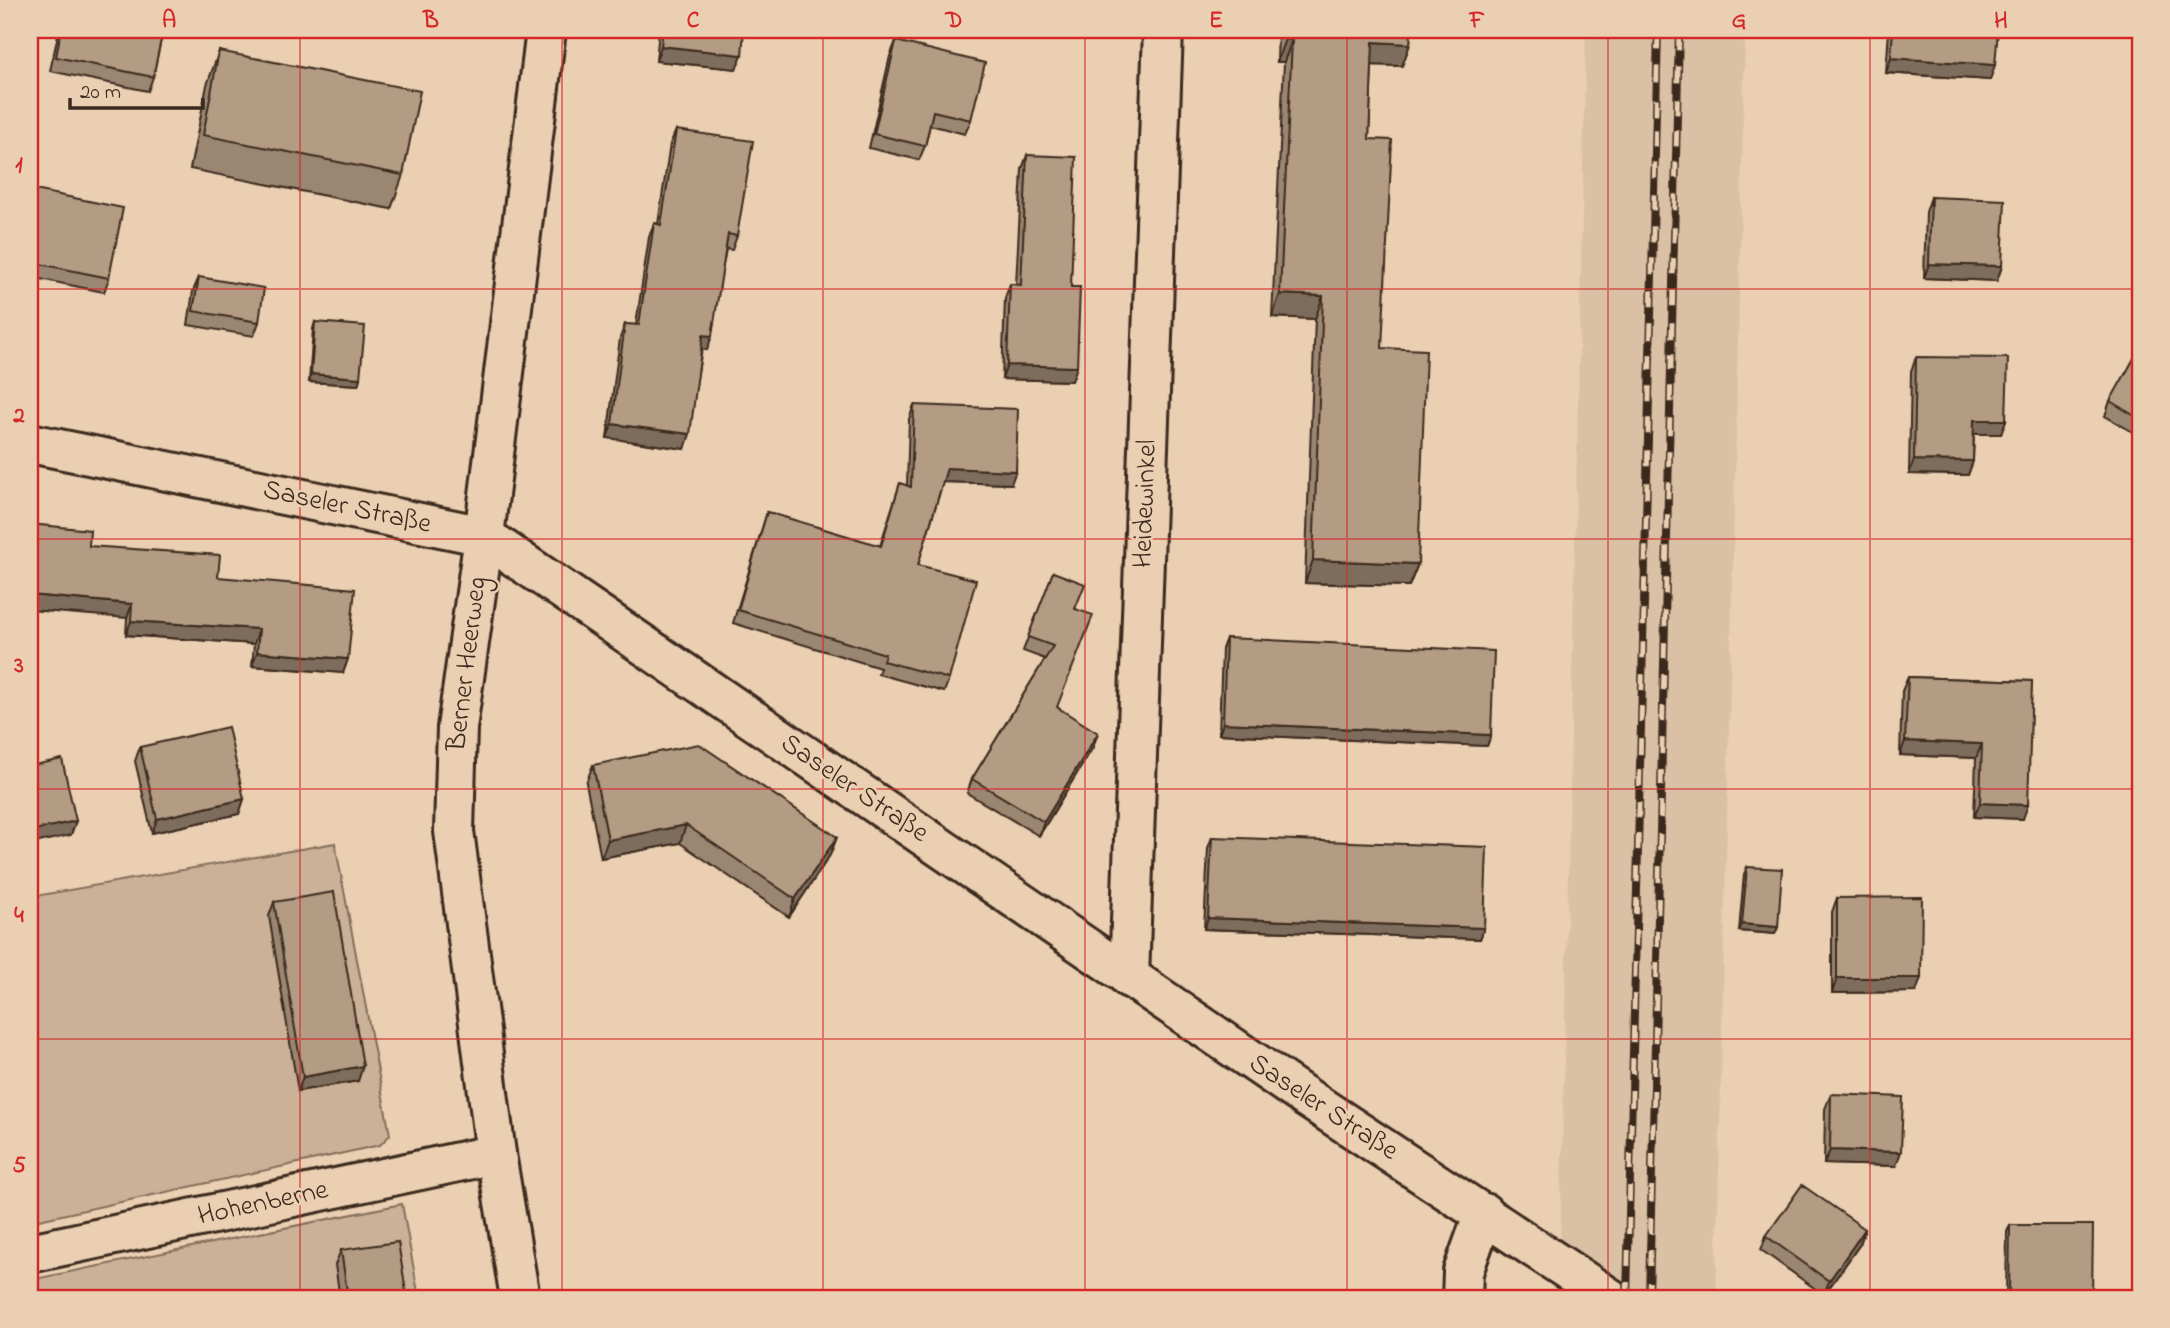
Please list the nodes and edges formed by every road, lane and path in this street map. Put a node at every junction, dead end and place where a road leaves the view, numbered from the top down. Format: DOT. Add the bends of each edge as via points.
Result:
graph roads {
  1 [pos="546,30"];
  2 [pos="1163,30"];
  3 [pos="30,443"];
  4 [pos="484,536"];
  5 [pos="1129,978"];
  6 [pos="496,1154"];
  7 [pos="1484,1213"];
  8 [pos="30,1254"];
  9 [pos="520,1298"];
  10 [pos="1462,1298"];
  11 [pos="1610,1298"];
  1 -- 4 [label="street, Berner Heerweg"];
  2 -- 5 [label="street, Heidewinkel"];
  3 -- 4 [label="street, Saseler Straße"];
  4 -- 5 [label="street, Saseler Straße"];
  4 -- 6 [label="street, Berner Heerweg" via="457,728 454,831"];
  5 -- 7 [label="street, Saseler Straße"];
  6 -- 8 [label="street, Hohenberne"];
  6 -- 9 [label="street, Berner Heerweg"];
  7 -- 10 [label="street" via="1463,1272"];
  7 -- 11 [label="street, Saseler Straße"];
}
